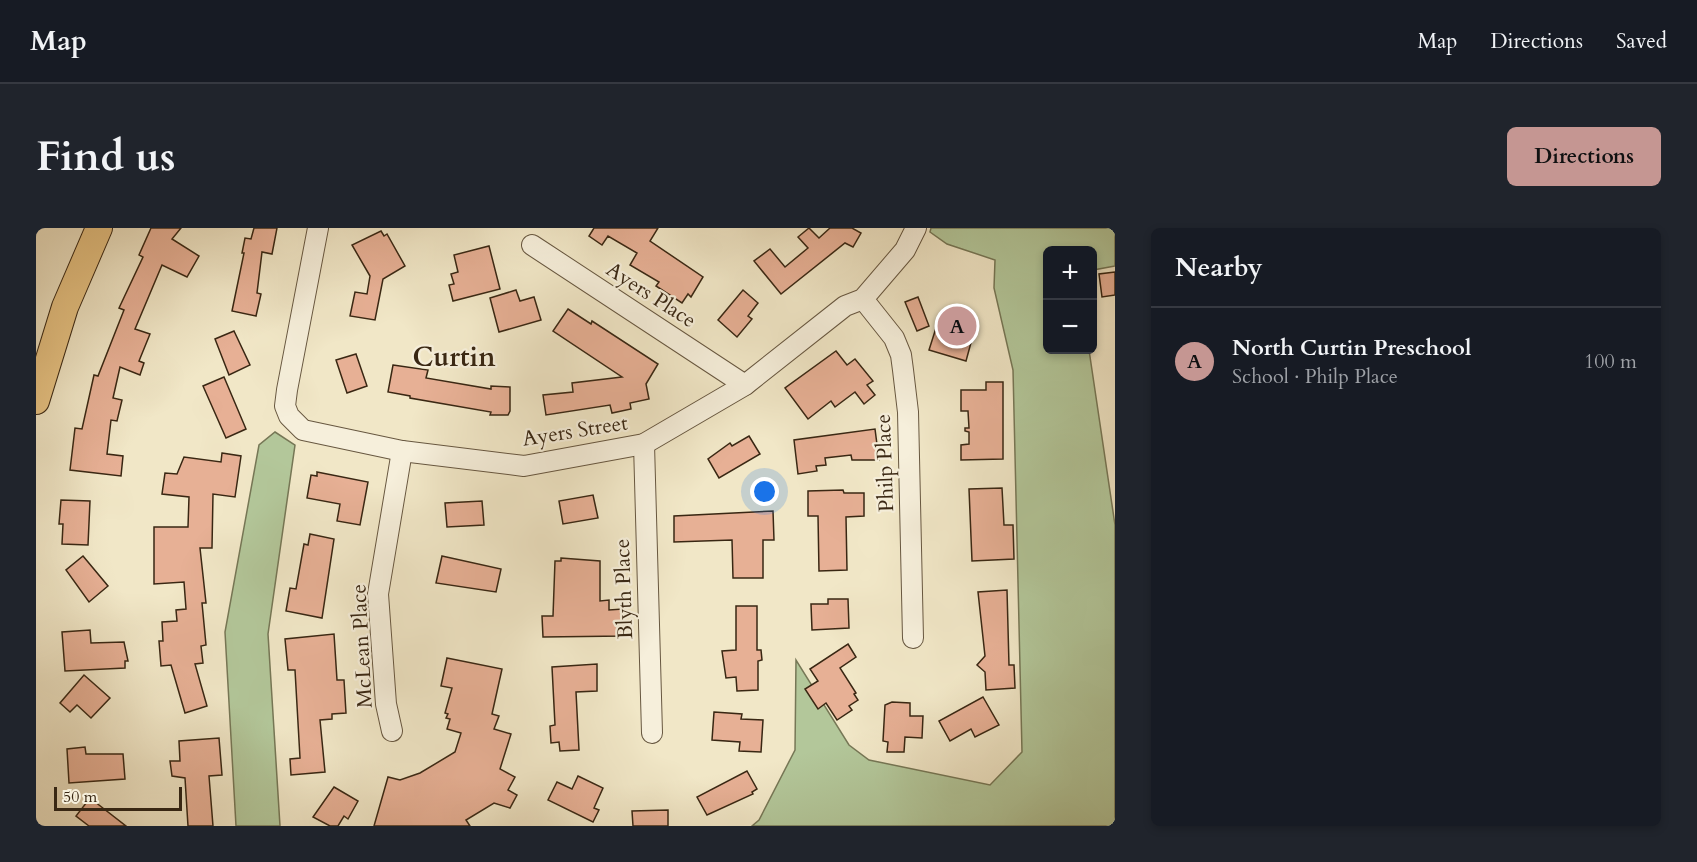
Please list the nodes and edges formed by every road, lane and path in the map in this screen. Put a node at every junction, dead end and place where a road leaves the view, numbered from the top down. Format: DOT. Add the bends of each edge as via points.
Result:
graph roads {
  1 [pos="99,228"];
  2 [pos="318,228"];
  3 [pos="916,228"];
  4 [pos="532,246"];
  5 [pos="863,299"];
  6 [pos="745,385"];
  7 [pos="36,401"];
  8 [pos="644,444"];
  9 [pos="402,451"];
  10 [pos="913,638"];
  11 [pos="392,731"];
  12 [pos="652,733"];
  1 -- 7 [label="main road" via="65,307"];
  2 -- 9 [label="street, Ayers Street" via="285,406 303,430"];
  3 -- 5 [label="street, Ayers Street" via="905,250"];
  4 -- 6 [label="street, Ayers Place"];
  5 -- 6 [label="street, Ayers Street" via="845,306"];
  5 -- 10 [label="street, Philp Place" via="894,338 901,355 908,412"];
  6 -- 8 [label="street, Ayers Street"];
  8 -- 9 [label="street, Ayers Street" via="524,466"];
  8 -- 12 [label="street, Blyth Place"];
  9 -- 11 [label="street, McLean Place" via="378,594 386,704"];
}
